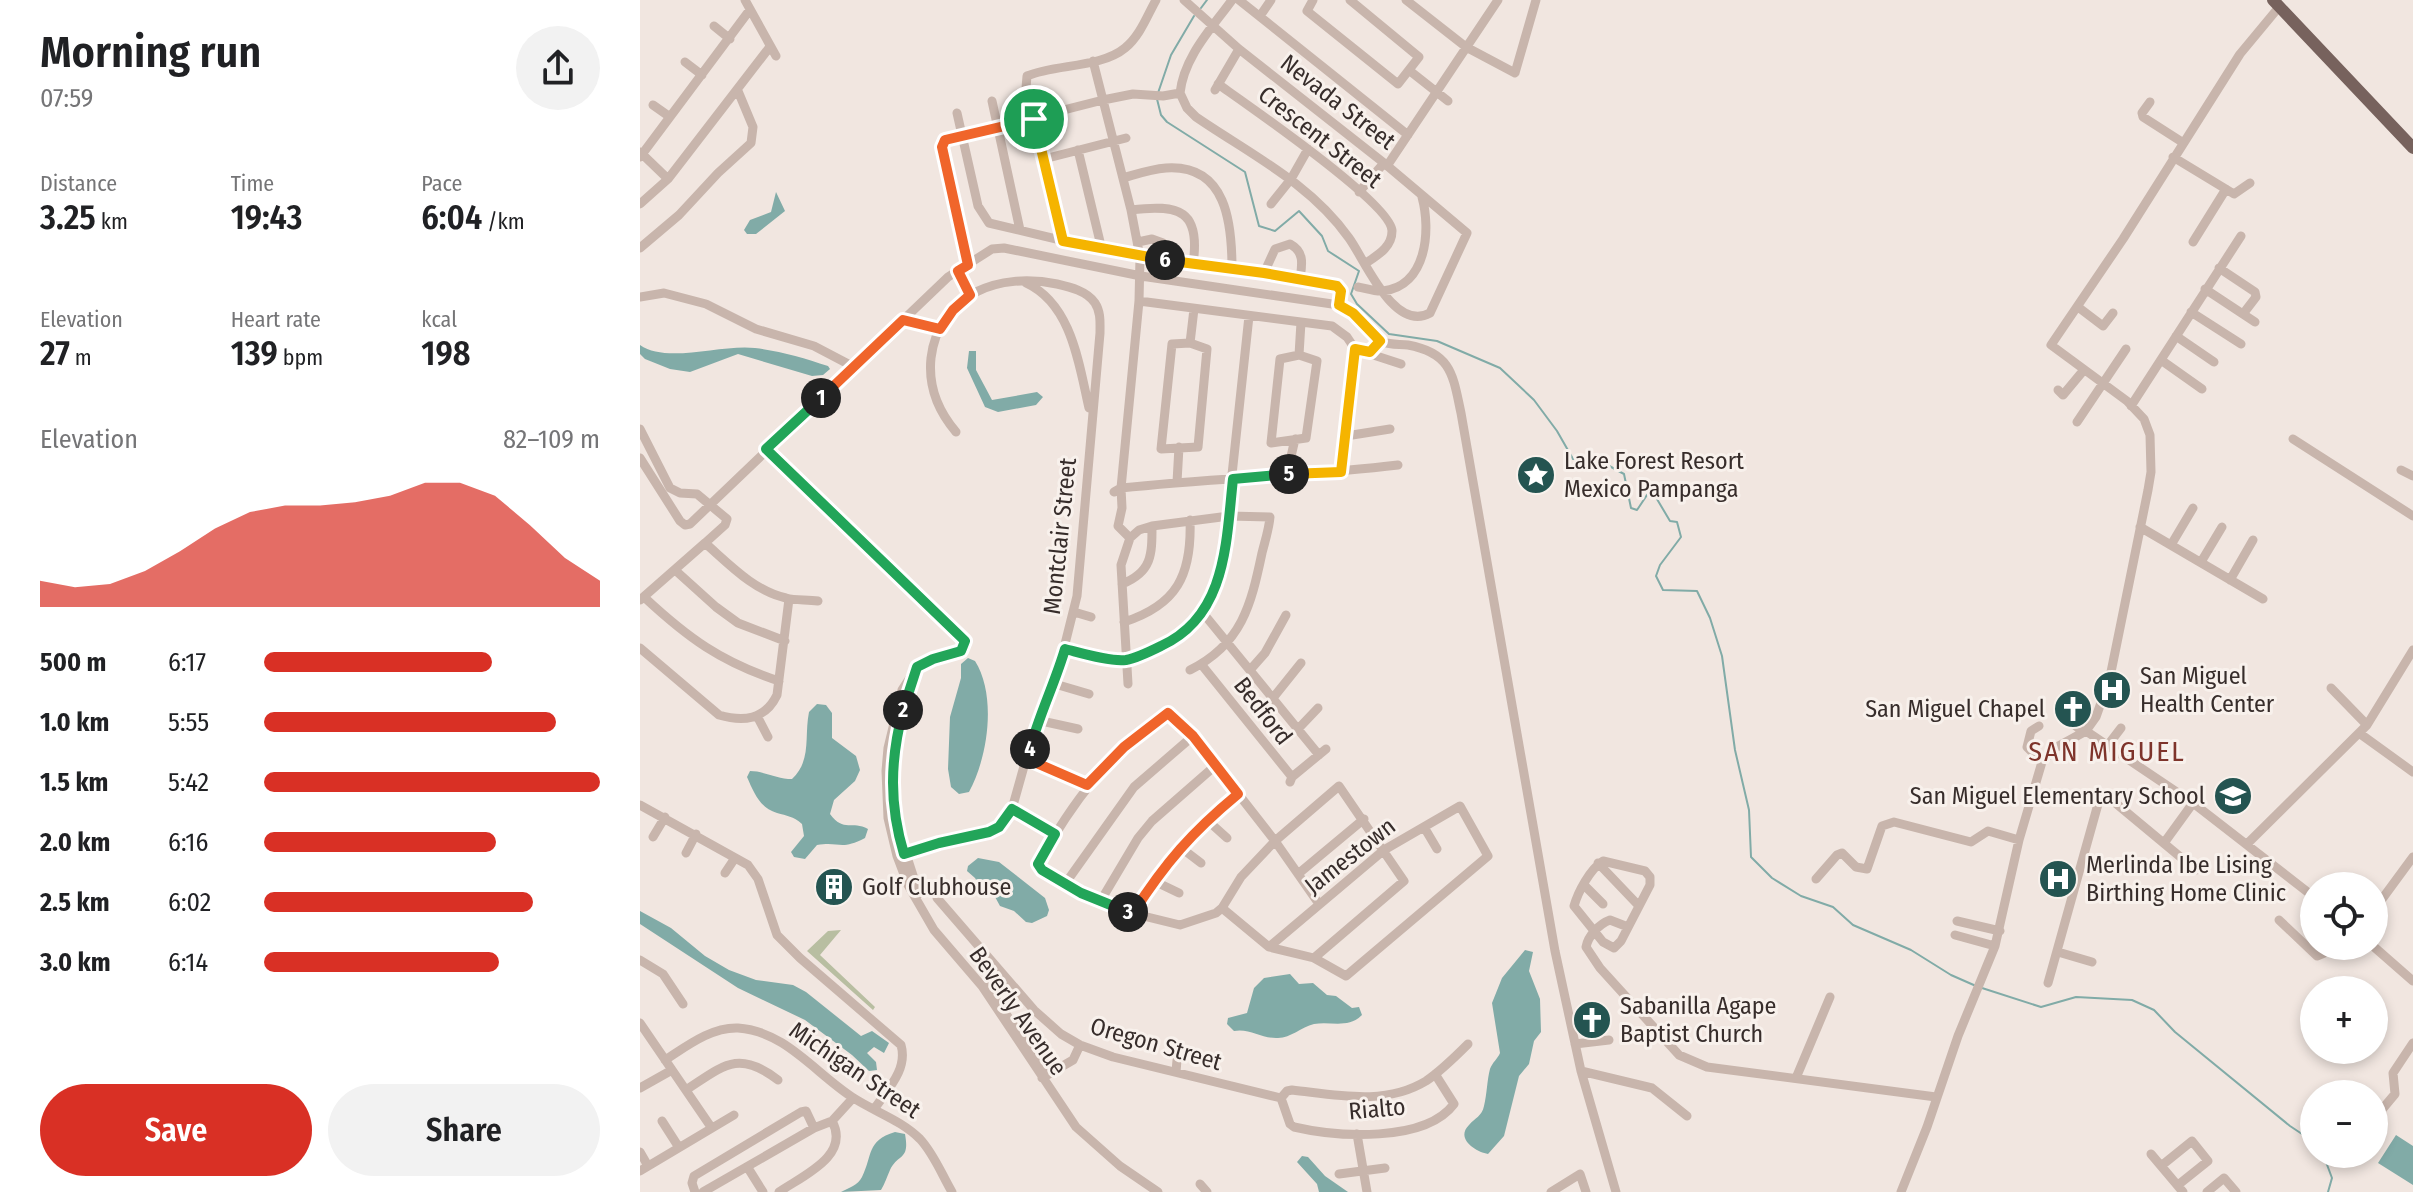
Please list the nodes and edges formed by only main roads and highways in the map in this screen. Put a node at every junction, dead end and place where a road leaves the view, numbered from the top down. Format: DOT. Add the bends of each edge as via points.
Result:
graph roads {
  1 [pos="2276,3"];
  2 [pos="2413,148"];
  1 -- 2 [label="main road"];
}
